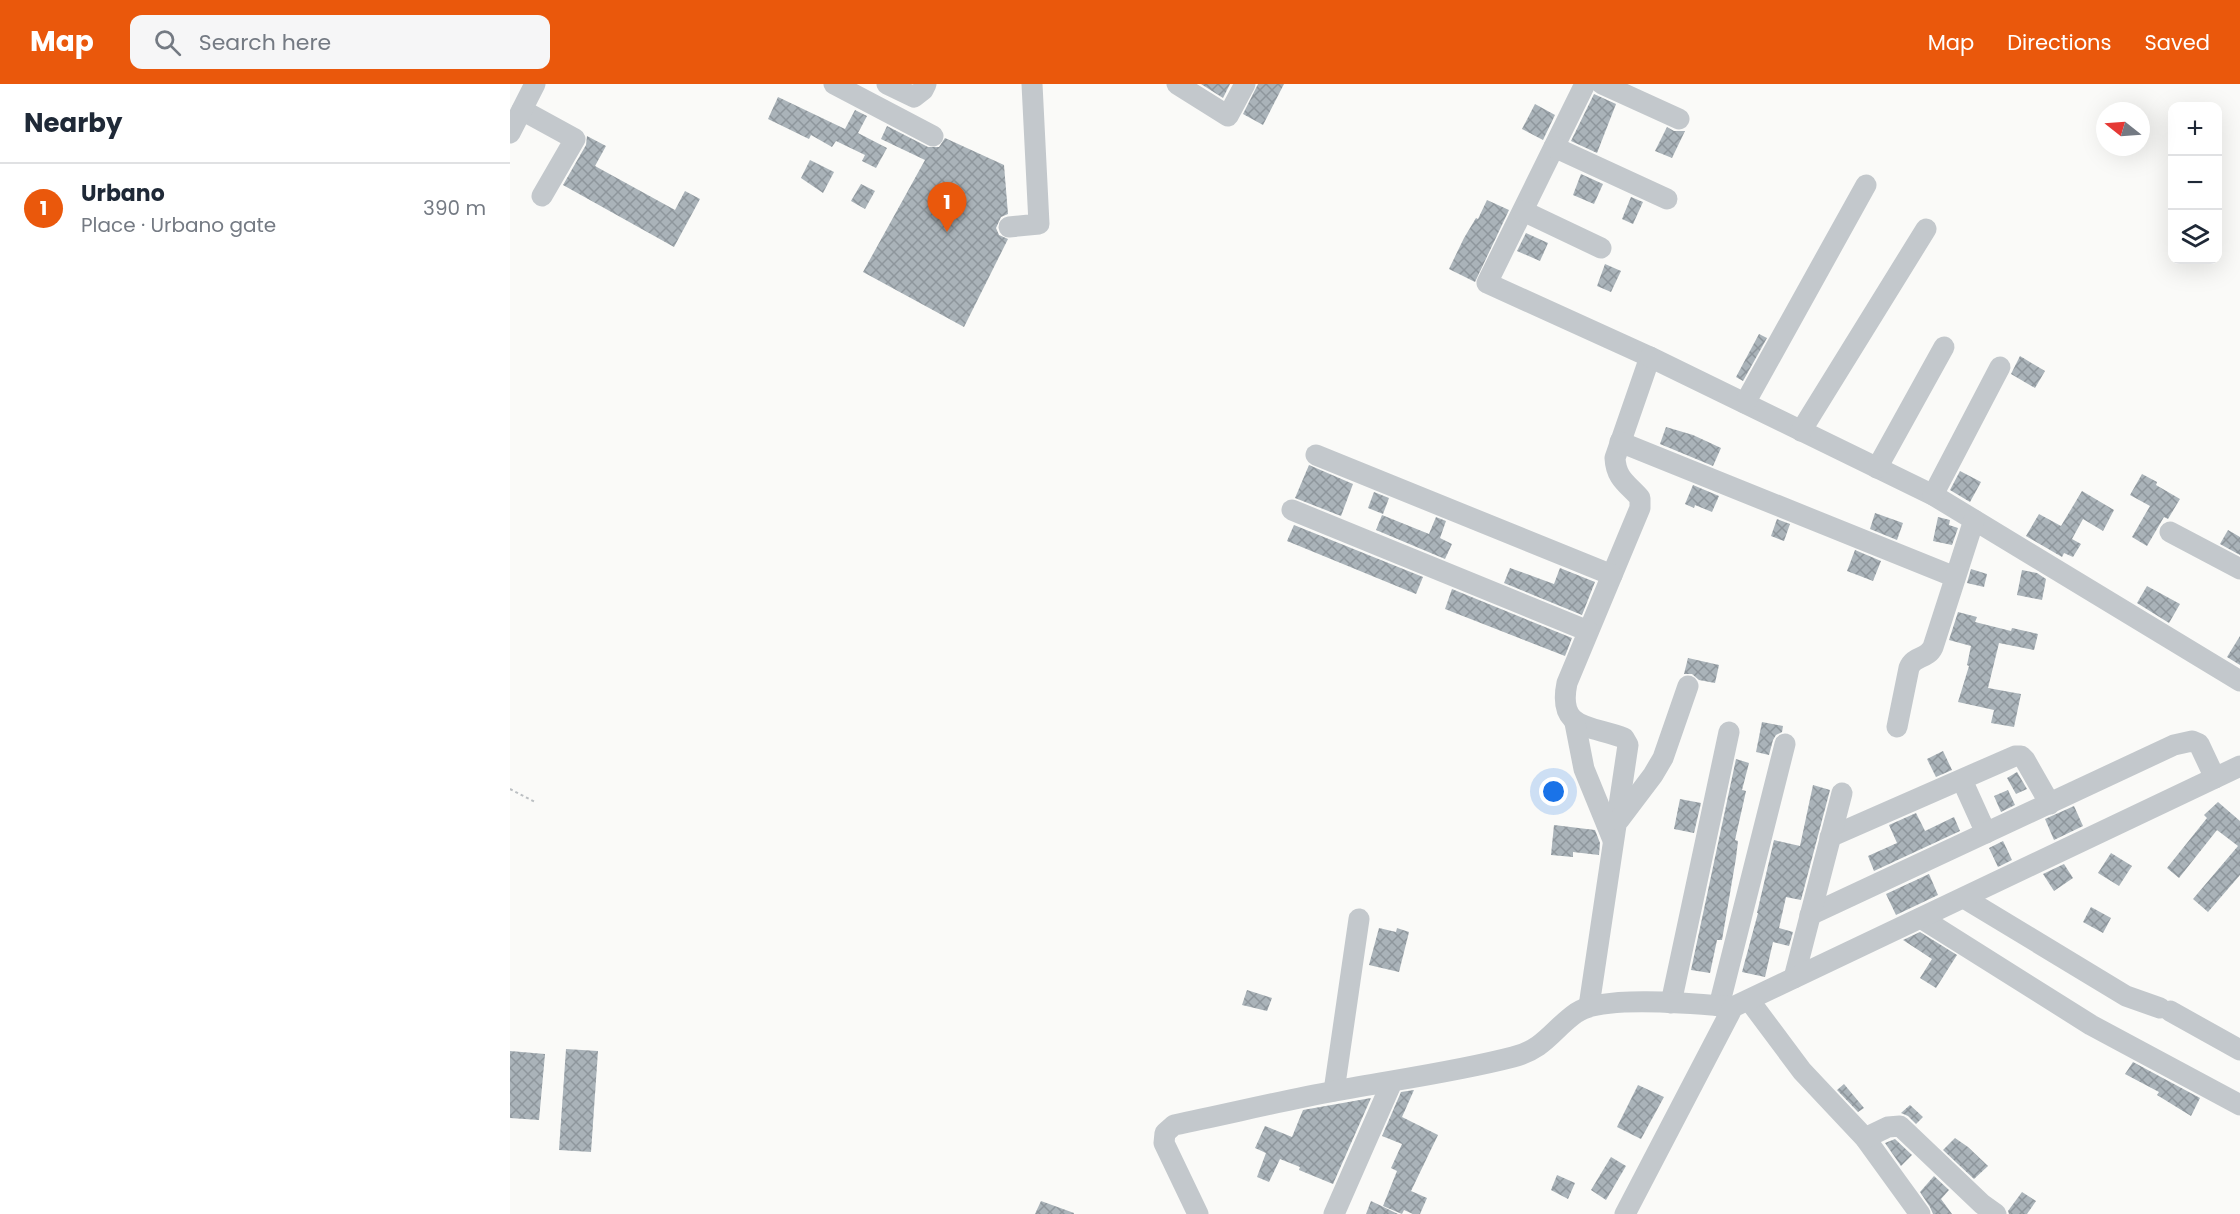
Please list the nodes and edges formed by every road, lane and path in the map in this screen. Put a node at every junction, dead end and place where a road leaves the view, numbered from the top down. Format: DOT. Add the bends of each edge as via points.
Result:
graph roads {
  1 [pos="535,84"];
  2 [pos="834,84"];
  3 [pos="887,84"];
  4 [pos="926,84"];
  5 [pos="1032,84"];
  6 [pos="1178,84"];
  7 [pos="1245,84"];
  8 [pos="1585,84"];
  9 [pos="1602,84"];
  10 [pos="522,110"];
  11 [pos="1679,119"];
  12 [pos="510,133"];
  13 [pos="933,136"];
  14 [pos="1554,147"];
  15 [pos="1866,185"];
  16 [pos="542,196"];
  17 [pos="1668,199"];
  18 [pos="1523,211"];
  19 [pos="1009,227"];
  20 [pos="1926,229"];
  21 [pos="1601,248"];
  22 [pos="1944,346"];
  23 [pos="1650,357"];
  24 [pos="2000,367"];
  25 [pos="1745,403"];
  26 [pos="1801,431"];
  27 [pos="1620,442"];
  28 [pos="1316,455"];
  29 [pos="1877,468"];
  30 [pos="1933,495"];
  31 [pos="1292,510"];
  32 [pos="1974,520"];
  33 [pos="2170,532"];
  34 [pos="2240,569"];
  35 [pos="1612,575"];
  36 [pos="1955,578"];
  37 [pos="1588,631"];
  38 [pos="2240,681"];
  39 [pos="1688,686"];
  40 [pos="1575,723"];
  41 [pos="1897,727"];
  42 [pos="1729,732"];
  43 [pos="1785,744"];
  44 [pos="2240,766"];
  45 [pos="2215,778"];
  46 [pos="1962,780"];
  47 [pos="510,789"];
  48 [pos="1842,793"];
  49 [pos="535,802"];
  50 [pos="2050,804"];
  51 [pos="1615,832"];
  52 [pos="1986,833"];
  53 [pos="1830,837"];
  54 [pos="1964,898"];
  55 [pos="1810,915"];
  56 [pos="1921,918"];
  57 [pos="1359,919"];
  58 [pos="1794,978"];
  59 [pos="1671,1003"];
  60 [pos="1734,1004"];
  61 [pos="1589,1006"];
  62 [pos="2240,1050"];
  63 [pos="1392,1082"];
  64 [pos="1334,1091"];
  65 [pos="2240,1105"];
  66 [pos="1865,1138"];
  67 [pos="1984,1210"];
  68 [pos="1198,1214"];
  69 [pos="1334,1214"];
  70 [pos="1625,1214"];
  71 [pos="1920,1214"];
  1 -- 10 [label="street"];
  2 -- 13 [label="street"];
  3 -- 4 [label="street" via="914,97"];
  5 -- 19 [label="street" via="1039,224"];
  6 -- 7 [label="street" via="1228,116"];
  8 -- 14 [label="street"];
  9 -- 11 [label="street"];
  10 -- 12 [label="street"];
  10 -- 16 [label="street" via="575,139"];
  14 -- 17 [label="street"];
  14 -- 18 [label="street"];
  15 -- 25 [label="street"];
  18 -- 21 [label="street"];
  18 -- 23 [label="street" via="1487,283"];
  20 -- 26 [label="street"];
  22 -- 29 [label="street"];
  23 -- 25 [label="street"];
  23 -- 27 [label="street"];
  24 -- 30 [label="street"];
  25 -- 26 [label="street"];
  26 -- 29 [label="street"];
  27 -- 35 [label="street" via="1615,469 1641,503"];
  27 -- 36 [label="street"];
  28 -- 35 [label="street"];
  29 -- 30 [label="street"];
  30 -- 32 [label="street"];
  31 -- 37 [label="street"];
  32 -- 36 [label="street"];
  32 -- 38 [label="street"];
  33 -- 34 [label="street"];
  35 -- 37 [label="street"];
  36 -- 41 [label="street" via="1930,654 1911,661"];
  37 -- 40 [label="street" via="1564,697"];
  39 -- 51 [label="street" via="1663,758"];
  40 -- 51 [label="street" via="1584,769"];
  40 -- 51 [label="street" via="1628,742"];
  42 -- 59 [label="street"];
  43 -- 60 [label="street"];
  44 -- 45 [label="street"];
  45 -- 50 [label="street" via="2199,744 2183,742"];
  45 -- 54 [label="street"];
  46 -- 50 [label="street" via="2021,756"];
  46 -- 52 [label="street"];
  46 -- 53 [label="street"];
  47 -- 49 [label="path"];
  48 -- 53 [label="street"];
  50 -- 52 [label="street"];
  51 -- 61 [label="street"];
  52 -- 55 [label="street"];
  53 -- 55 [label="street"];
  54 -- 56 [label="street"];
  54 -- 62 [label="street" via="2126,996 2165,1010"];
  55 -- 58 [label="street"];
  56 -- 58 [label="street"];
  56 -- 65 [label="street" via="2091,1025"];
  57 -- 64 [label="street"];
  58 -- 60 [label="street"];
  59 -- 60 [label="street"];
  59 -- 61 [label="street"];
  60 -- 66 [label="street"];
  60 -- 70 [label="street"];
  61 -- 63 [label="street" via="1524,1054"];
  63 -- 64 [label="street"];
  63 -- 69 [label="street"];
  64 -- 68 [label="street" via="1169,1127 1164,1143"];
  66 -- 67 [label="street" via="1900,1126"];
  66 -- 71 [label="street"];
}
